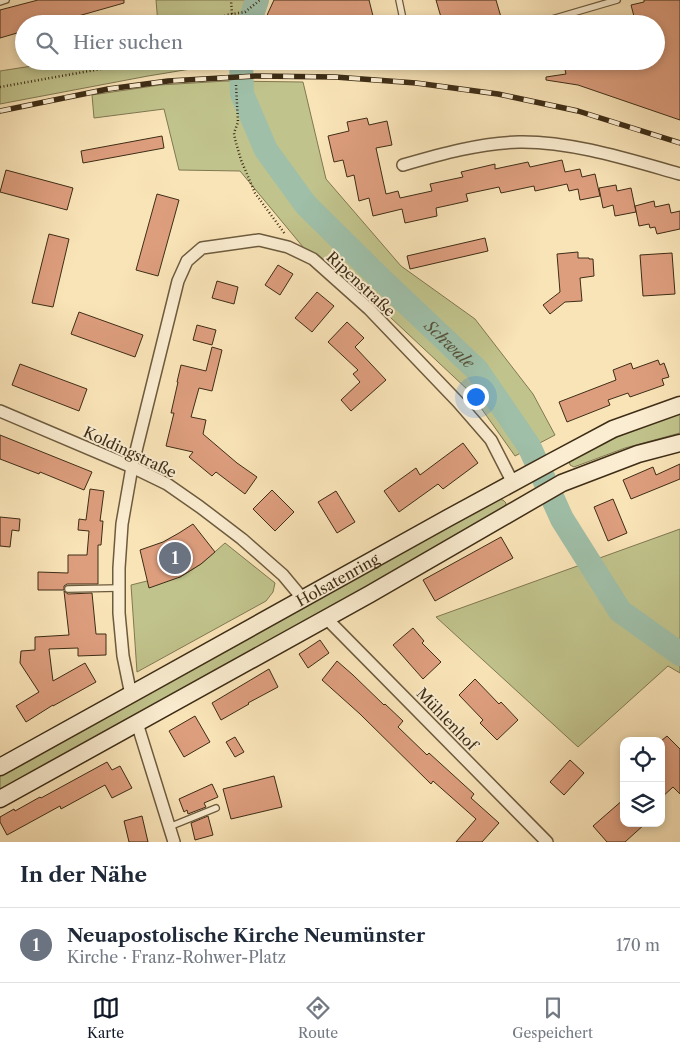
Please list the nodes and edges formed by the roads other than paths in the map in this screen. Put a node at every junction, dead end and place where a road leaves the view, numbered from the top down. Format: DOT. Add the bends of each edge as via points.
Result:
graph roads {
  1 [pos="6,0"];
  2 [pos="399,0"];
  3 [pos="617,0"];
  4 [pos="0,2"];
  5 [pos="402,15"];
  6 [pos="566,15"];
  7 [pos="403,165"];
  8 [pos="680,174"];
  9 [pos="680,405"];
  10 [pos="0,411"];
  11 [pos="680,443"];
  12 [pos="132,466"];
  13 [pos="519,480"];
  14 [pos="119,588"];
  15 [pos="68,589"];
  16 [pos="303,598"];
  17 [pos="326,618"];
  18 [pos="131,695"];
  19 [pos="136,723"];
  20 [pos="0,767"];
  21 [pos="0,799"];
  22 [pos="216,808"];
  23 [pos="169,827"];
  24 [pos="174,842"];
  25 [pos="547,842"];
  1 -- 4 [label="lane"];
  2 -- 5 [label="lane"];
  3 -- 6 [label="lane"];
  7 -- 8 [label="street" via="464,149 519,142 568,147"];
  9 -- 13 [label="main road, Holsatenring" via="613,429"];
  10 -- 12 [label="street, Koldingstraße"];
  11 -- 17 [label="main road, Holsatenring" via="638,454 562,483"];
  12 -- 13 [label="street, Ripenstraße" via="178,281 187,261 202,248 259,240 288,247 313,259 369,309 458,402 491,440"];
  12 -- 14 [label="street, Ripenstraße" via="122,524"];
  12 -- 16 [label="street, Koldingstraße" via="166,484 242,539 283,575"];
  13 -- 16 [label="main road, Holsatenring"];
  14 -- 15 [label="lane"];
  14 -- 18 [label="street, Ripenstraße" via="123,656"];
  16 -- 18 [label="main road, Holsatenring"];
  17 -- 19 [label="main road, Holsatenring"];
  17 -- 25 [label="street, Mühlenhof"];
  18 -- 20 [label="main road, Holsatenring"];
  19 -- 21 [label="main road, Holsatenring"];
  19 -- 23 [label="street"];
  22 -- 23 [label="lane"];
  23 -- 24 [label="street"];
}
